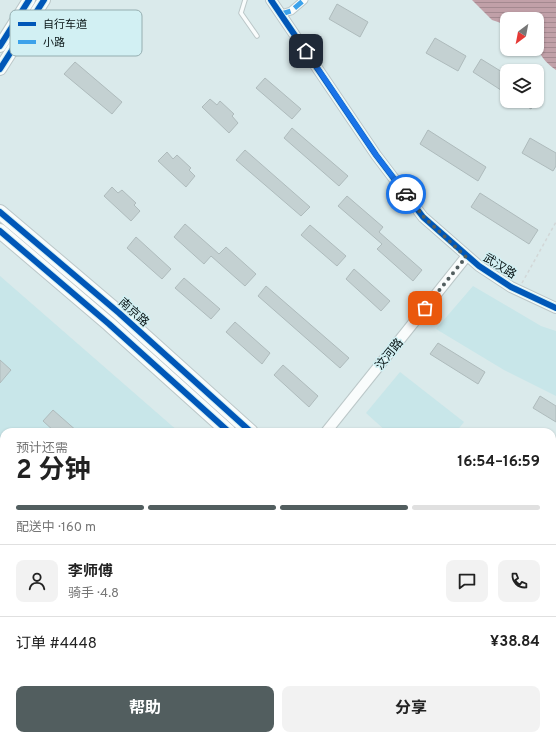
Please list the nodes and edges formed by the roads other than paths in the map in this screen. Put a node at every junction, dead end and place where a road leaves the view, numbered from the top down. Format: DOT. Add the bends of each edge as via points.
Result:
graph roads {
  1 [pos="29,0"];
  2 [pos="44,0"];
  3 [pos="245,0"];
  4 [pos="271,0"];
  5 [pos="304,0"];
  6 [pos="23,10"];
  7 [pos="38,10"];
  8 [pos="281,14"];
  9 [pos="10,30"];
  10 [pos="257,36"];
  11 [pos="0,46"];
  12 [pos="10,53"];
  13 [pos="0,69"];
  14 [pos="3,213"];
  15 [pos="0,231"];
  16 [pos="466,257"];
  17 [pos="556,308"];
  18 [pos="226,428"];
  19 [pos="248,428"];
  20 [pos="329,428"];
  1 -- 6 [label="main road"];
  2 -- 7 [label="main road"];
  3 -- 10 [label="lane" via="241,13"];
  4 -- 8 [label="street, 武汉路"];
  5 -- 8 [label="street" via="292,11"];
  8 -- 16 [label="street, 武汉路" via="376,155 424,217"];
  9 -- 11 [label="main road"];
  12 -- 13 [label="main road"];
  14 -- 19 [label="highway, 南京路"];
  15 -- 18 [label="highway"];
  16 -- 17 [label="street, 武汉路" via="511,287"];
  16 -- 20 [label="street, 汶河路"];
}
